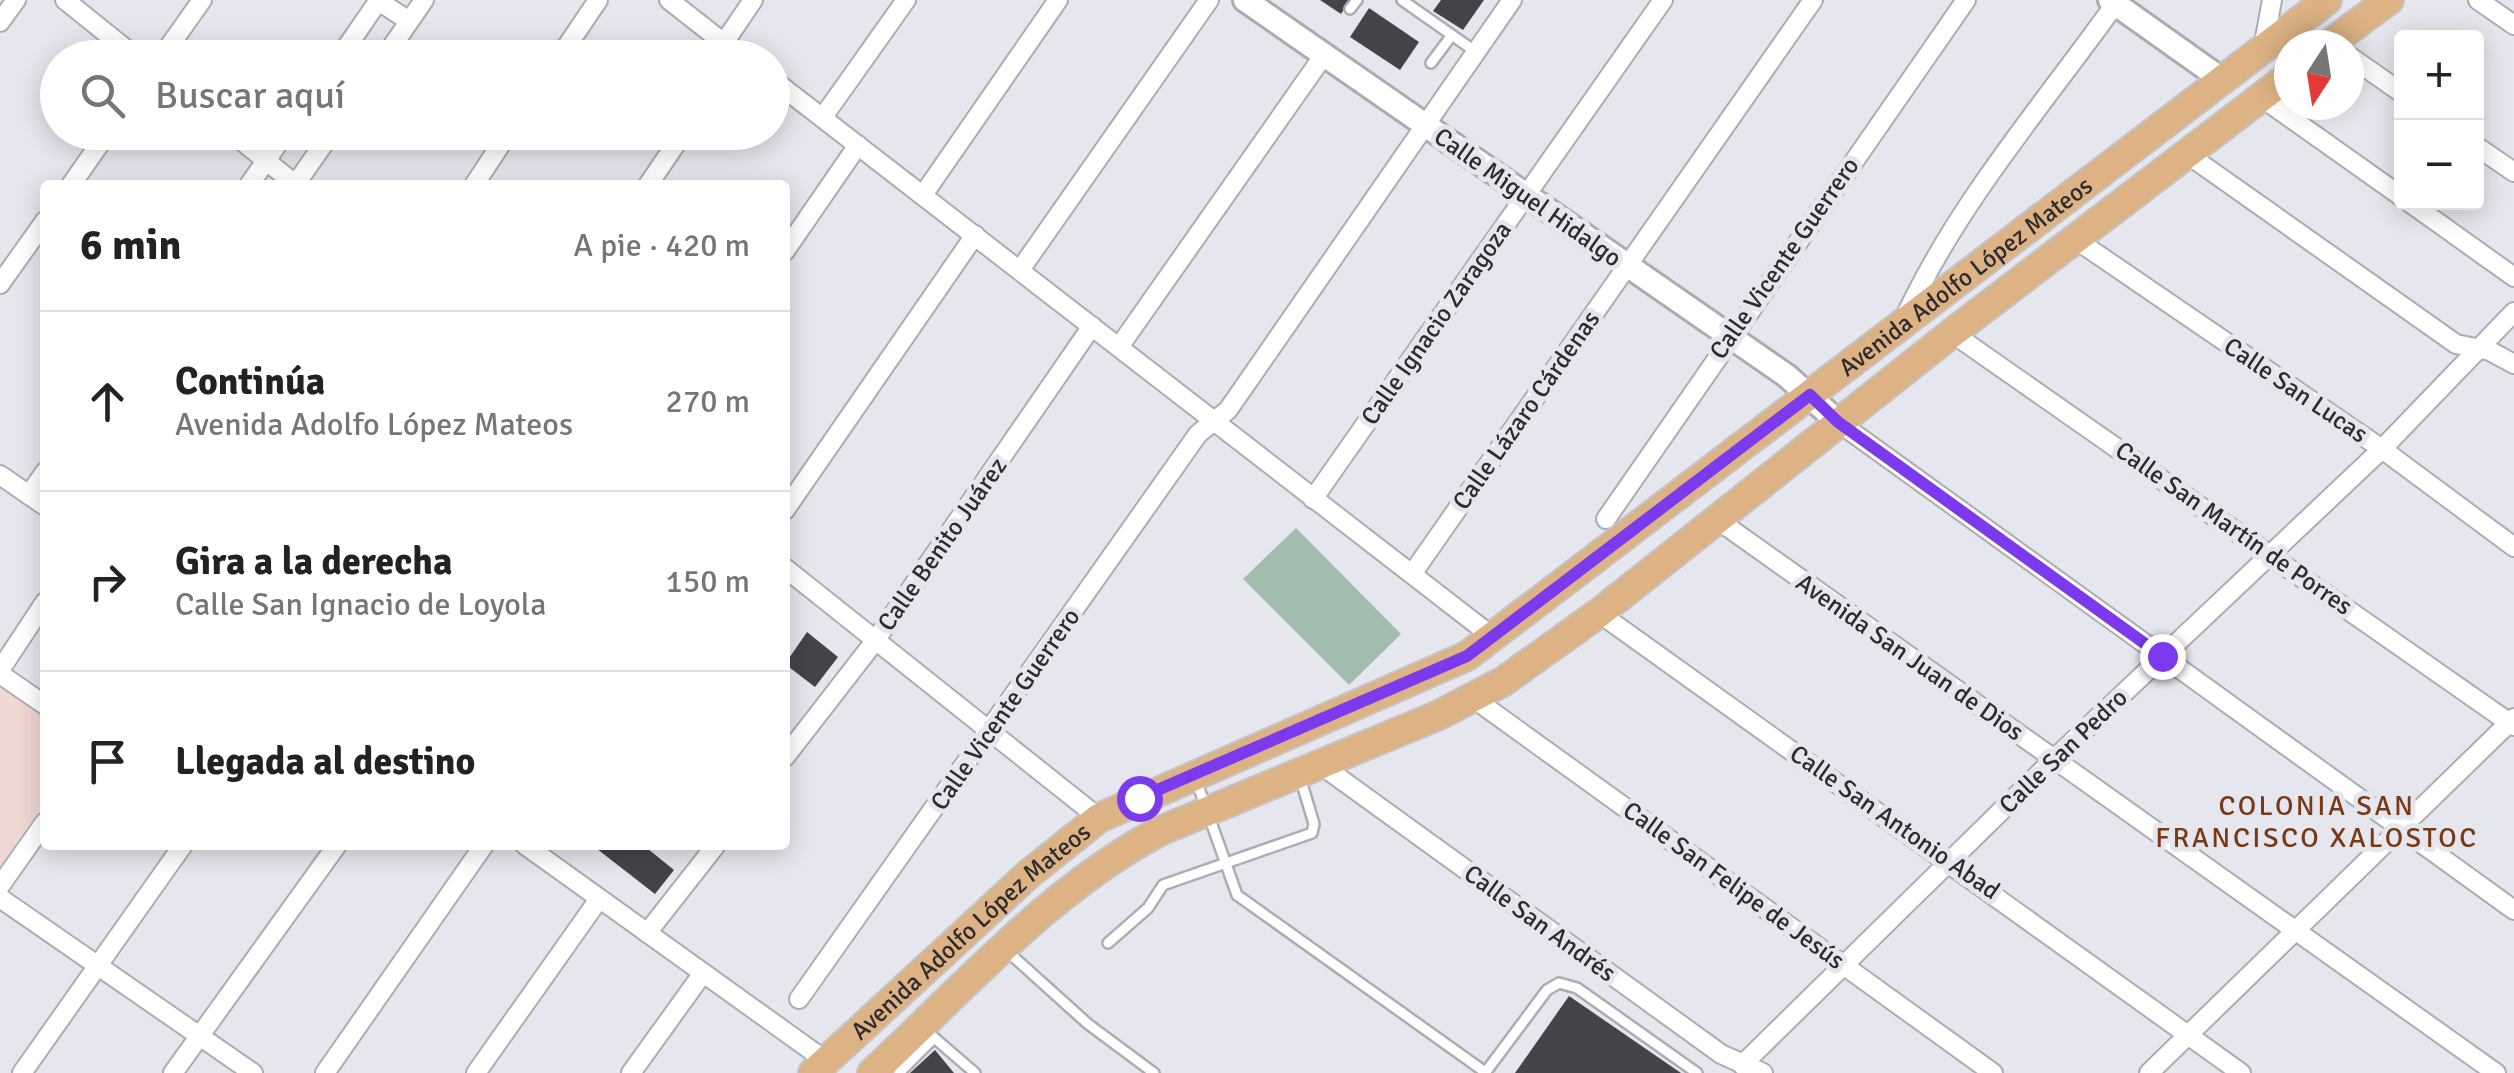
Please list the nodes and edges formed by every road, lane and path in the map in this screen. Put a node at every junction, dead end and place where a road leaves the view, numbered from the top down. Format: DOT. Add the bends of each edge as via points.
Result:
graph roads {
  1 [pos="16,0"];
  2 [pos="64,0"];
  3 [pos="202,0"];
  4 [pos="378,0"];
  5 [pos="424,0"];
  6 [pos="598,0"];
  7 [pos="669,0"];
  8 [pos="754,0"];
  9 [pos="906,0"];
  10 [pos="1058,0"];
  11 [pos="1209,0"];
  12 [pos="1245,0"];
  13 [pos="1402,0"];
  14 [pos="1512,0"];
  15 [pos="1663,0"];
  16 [pos="1812,0"];
  17 [pos="1966,0"];
  18 [pos="2272,0"];
  19 [pos="2326,0"];
  20 [pos="2390,0"];
  21 [pos="2478,0"];
  22 [pos="2115,1"];
  23 [pos="0,22"];
  24 [pos="409,22"];
  25 [pos="2514,25"];
  26 [pos="2355,30"];
  27 [pos="1452,35"];
  28 [pos="114,40"];
  29 [pos="174,40"];
  30 [pos="351,40"];
  31 [pos="396,40"];
  32 [pos="571,40"];
  33 [pos="719,40"];
  34 [pos="740,40"];
  35 [pos="2263,49"];
  36 [pos="1476,52"];
  37 [pos="1324,55"];
  38 [pos="1431,64"];
  39 [pos="2364,67"];
  40 [pos="2224,80"];
  41 [pos="2274,88"];
  42 [pos="2394,88"];
  43 [pos="790,92"];
  44 [pos="2261,98"];
  45 [pos="823,117"];
  46 [pos="1425,126"];
  47 [pos="858,145"];
  48 [pos="95,150"];
  49 [pos="254,150"];
  50 [pos="273,150"];
  51 [pos="320,150"];
  52 [pos="497,150"];
  53 [pos="672,150"];
  54 [pos="2484,151"];
  55 [pos="2187,154"];
  56 [pos="266,160"];
  57 [pos="2514,172"];
  58 [pos="74,180"];
  59 [pos="252,180"];
  60 [pos="290,180"];
  61 [pos="299,180"];
  62 [pos="477,180"];
  63 [pos="651,180"];
  64 [pos="2394,191"];
  65 [pos="923,195"];
  66 [pos="1524,196"];
  67 [pos="2420,210"];
  68 [pos="40,228"];
  69 [pos="976,235"];
  70 [pos="2075,238"];
  71 [pos="790,244"];
  72 [pos="1626,265"];
  73 [pos="1020,270"];
  74 [pos="2514,277"];
  75 [pos="0,284"];
  76 [pos="2514,312"];
  77 [pos="1092,326"];
  78 [pos="1901,327"];
  79 [pos="1952,333"];
  80 [pos="1728,336"];
  81 [pos="1119,347"];
  82 [pos="2479,350"];
  83 [pos="2514,364"];
  84 [pos="1810,395"];
  85 [pos="1213,421"];
  86 [pos="1838,422"];
  87 [pos="2382,449"];
  88 [pos="0,475"];
  89 [pos="1313,498"];
  90 [pos="37,500"];
  91 [pos="790,503"];
  92 [pos="1715,518"];
  93 [pos="1606,519"];
  94 [pos="2514,547"];
  95 [pos="2272,552"];
  96 [pos="790,572"];
  97 [pos="1412,574"];
  98 [pos="40,610"];
  99 [pos="1599,612"];
  100 [pos="1494,637"];
  101 [pos="875,641"];
  102 [pos="2162,656"];
  103 [pos="0,672"];
  104 [pos="1473,698"];
  105 [pos="40,701"];
  106 [pos="2513,722"];
  107 [pos="991,729"];
  108 [pos="790,751"];
  109 [pos="2054,759"];
  110 [pos="1310,770"];
  111 [pos="1194,776"];
  112 [pos="1207,813"];
  113 [pos="1099,818"];
  114 [pos="40,829"];
  115 [pos="2399,830"];
  116 [pos="179,850"];
  117 [pos="333,850"];
  118 [pos="481,850"];
  119 [pos="532,850"];
  120 [pos="712,850"];
  121 [pos="1951,861"];
  122 [pos="1224,862"];
  123 [pos="0,886"];
  124 [pos="0,898"];
  125 [pos="599,898"];
  126 [pos="2514,910"];
  127 [pos="648,932"];
  128 [pos="2294,932"];
  129 [pos="1108,943"];
  130 [pos="1005,949"];
  131 [pos="1844,963"];
  132 [pos="97,966"];
  133 [pos="703,973"];
  134 [pos="799,999"];
  135 [pos="928,1032"];
  136 [pos="199,1036"];
  137 [pos="2190,1036"];
  138 [pos="1742,1065"];
  139 [pos="820,1067"];
  140 [pos="1485,1072"];
  141 [pos="22,1073"];
  142 [pos="173,1073"];
  143 [pos="253,1073"];
  144 [pos="325,1073"];
  145 [pos="476,1073"];
  146 [pos="631,1073"];
  147 [pos="872,1073"];
  148 [pos="899,1073"];
  149 [pos="975,1073"];
  150 [pos="1154,1073"];
  151 [pos="1697,1073"];
  152 [pos="1763,1073"];
  153 [pos="1993,1073"];
  154 [pos="2149,1073"];
  155 [pos="2241,1073"];
  156 [pos="2496,1073"];
  1 -- 23 [label="street"];
  2 -- 28 [label="street"];
  3 -- 29 [label="street"];
  4 -- 24 [label="street"];
  4 -- 30 [label="street"];
  5 -- 24 [label="street"];
  6 -- 32 [label="street"];
  7 -- 33 [label="street"];
  8 -- 34 [label="street"];
  9 -- 45 [label="street"];
  10 -- 65 [label="street"];
  11 -- 73 [label="street"];
  12 -- 37 [label="street, Calle Miguel Hidalgo"];
  13 -- 27 [label="lane"];
  14 -- 36 [label="street, Calle Vicente Guerrero"];
  15 -- 66 [label="street, Calle Ignacio Zaragoza"];
  16 -- 72 [label="street, Calle Lázaro Cárdenas"];
  17 -- 80 [label="street, Calle Vicente Guerrero"];
  18 -- 35 [label="street"];
  19 -- 35 [label="main road, Avenida Adolfo López Mateos"];
  20 -- 26 [label="main road"];
  21 -- 25 [label="street"];
  22 -- 40 [label="street"];
  22 -- 78 [label="street" via="1938,251"];
  24 -- 31 [label="street"];
  27 -- 36 [label="lane"];
  27 -- 38 [label="lane"];
  35 -- 40 [label="main road, Avenida Adolfo López Mateos"];
  36 -- 46 [label="street, Calle Vicente Guerrero"];
  37 -- 46 [label="street, Calle Miguel Hidalgo"];
  37 -- 81 [label="street"];
  39 -- 42 [label="street"];
  40 -- 78 [label="main road, Avenida Adolfo López Mateos"];
  41 -- 44 [label="main road, Avenida Adolfo López Mateos"];
  43 -- 45 [label="street"];
  44 -- 55 [label="main road, Avenida Adolfo López Mateos"];
  44 -- 64 [label="street"];
  45 -- 47 [label="street"];
  46 -- 66 [label="street, Calle Miguel Hidalgo"];
  46 -- 85 [label="street, Calle Vicente Guerrero" via="1228,410"];
  47 -- 65 [label="street"];
  47 -- 71 [label="street"];
  48 -- 58 [label="street"];
  49 -- 56 [label="street"];
  50 -- 56 [label="street"];
  51 -- 61 [label="street"];
  52 -- 62 [label="street"];
  53 -- 63 [label="street"];
  54 -- 57 [label="street"];
  55 -- 70 [label="main road, Avenida Adolfo López Mateos"];
  55 -- 82 [label="street" via="2456,344"];
  56 -- 59 [label="street"];
  56 -- 60 [label="street"];
  65 -- 69 [label="street"];
  66 -- 72 [label="street, Calle Miguel Hidalgo"];
  66 -- 89 [label="street, Calle Ignacio Zaragoza"];
  67 -- 74 [label="street"];
  68 -- 75 [label="street"];
  69 -- 73 [label="street"];
  69 -- 91 [label="street"];
  70 -- 79 [label="main road, Avenida Adolfo López Mateos"];
  70 -- 87 [label="street, Calle San Lucas"];
  72 -- 80 [label="street, Calle Miguel Hidalgo"];
  72 -- 97 [label="street, Calle Lázaro Cárdenas"];
  73 -- 77 [label="street"];
  76 -- 82 [label="street, Calle San Pedro"];
  77 -- 81 [label="street"];
  77 -- 101 [label="street, Calle Benito Juárez"];
  78 -- 84 [label="main road, Avenida Adolfo López Mateos"];
  79 -- 86 [label="main road, Avenida Adolfo López Mateos"];
  79 -- 95 [label="street, Calle San Martín de Porres"];
  80 -- 84 [label="street, Calle Miguel Hidalgo"];
  80 -- 93 [label="street, Calle Vicente Guerrero"];
  81 -- 85 [label="street"];
  82 -- 83 [label="street"];
  82 -- 87 [label="street, Calle San Pedro"];
  84 -- 86 [label="street, Calle Miguel Hidalgo"];
  84 -- 100 [label="main road, Avenida Adolfo López Mateos"];
  85 -- 89 [label="street"];
  85 -- 107 [label="street, Calle Vicente Guerrero"];
  86 -- 92 [label="main road, Avenida Adolfo López Mateos"];
  86 -- 102 [label="street"];
  87 -- 94 [label="street, Calle San Lucas"];
  87 -- 95 [label="street, Calle San Pedro"];
  88 -- 90 [label="street"];
  89 -- 97 [label="street"];
  92 -- 99 [label="main road, Avenida Adolfo López Mateos"];
  92 -- 109 [label="street, Avenida San Juan de Dios"];
  95 -- 102 [label="street, Calle San Pedro"];
  95 -- 106 [label="street, Calle San Martín de Porres"];
  96 -- 101 [label="street"];
  97 -- 100 [label="street"];
  98 -- 103 [label="street"];
  99 -- 104 [label="main road, Avenida Adolfo López Mateos"];
  99 -- 121 [label="street, Calle San Antonio Abad"];
  100 -- 111 [label="main road, Avenida Adolfo López Mateos" via="1446,668"];
  101 -- 107 [label="street"];
  101 -- 108 [label="street, Calle Benito Juárez"];
  102 -- 109 [label="street, Calle San Pedro"];
  102 -- 115 [label="street"];
  103 -- 105 [label="street"];
  104 -- 110 [label="main road, Avenida Adolfo López Mateos"];
  104 -- 131 [label="street, Calle San Felipe de Jesús"];
  106 -- 115 [label="street"];
  107 -- 113 [label="street"];
  107 -- 134 [label="street, Calle Vicente Guerrero"];
  109 -- 121 [label="street, Calle San Pedro"];
  109 -- 128 [label="street, Avenida San Juan de Dios"];
  110 -- 112 [label="main road, Avenida Adolfo López Mateos"];
  110 -- 122 [label="lane" via="1312,833"];
  110 -- 138 [label="street, Calle San Andrés"];
  111 -- 112 [label="lane"];
  111 -- 113 [label="main road, Avenida Adolfo López Mateos"];
  112 -- 122 [label="lane"];
  112 -- 130 [label="main road, Avenida Adolfo López Mateos" via="1117,854"];
  113 -- 139 [label="main road, Avenida Adolfo López Mateos"];
  114 -- 123 [label="street"];
  115 -- 126 [label="street"];
  115 -- 128 [label="street"];
  116 -- 132 [label="street"];
  117 -- 136 [label="street"];
  118 -- 144 [label="street"];
  119 -- 125 [label="street"];
  120 -- 127 [label="street"];
  121 -- 131 [label="street, Calle San Pedro"];
  121 -- 137 [label="street, Calle San Antonio Abad"];
  122 -- 129 [label="lane" via="1163,885"];
  122 -- 140 [label="lane" via="1241,899"];
  124 -- 132 [label="street"];
  125 -- 127 [label="street"];
  125 -- 145 [label="street"];
  127 -- 133 [label="street"];
  128 -- 137 [label="street"];
  128 -- 156 [label="street, Avenida San Juan de Dios"];
  130 -- 135 [label="main road, Avenida Adolfo López Mateos"];
  130 -- 150 [label="lane"];
  131 -- 138 [label="street, Calle San Pedro"];
  131 -- 153 [label="street, Calle San Felipe de Jesús"];
  132 -- 136 [label="street"];
  132 -- 141 [label="street"];
  133 -- 139 [label="street"];
  133 -- 146 [label="street"];
  135 -- 147 [label="main road, Avenida Adolfo López Mateos"];
  135 -- 148 [label="lane"];
  135 -- 149 [label="lane"];
  136 -- 142 [label="street"];
  136 -- 143 [label="street"];
  137 -- 154 [label="street"];
  137 -- 155 [label="street, Calle San Antonio Abad"];
  138 -- 152 [label="street, Calle San Andrés"];
  140 -- 151 [label="lane" via="1547,990 1568,983"];
}
